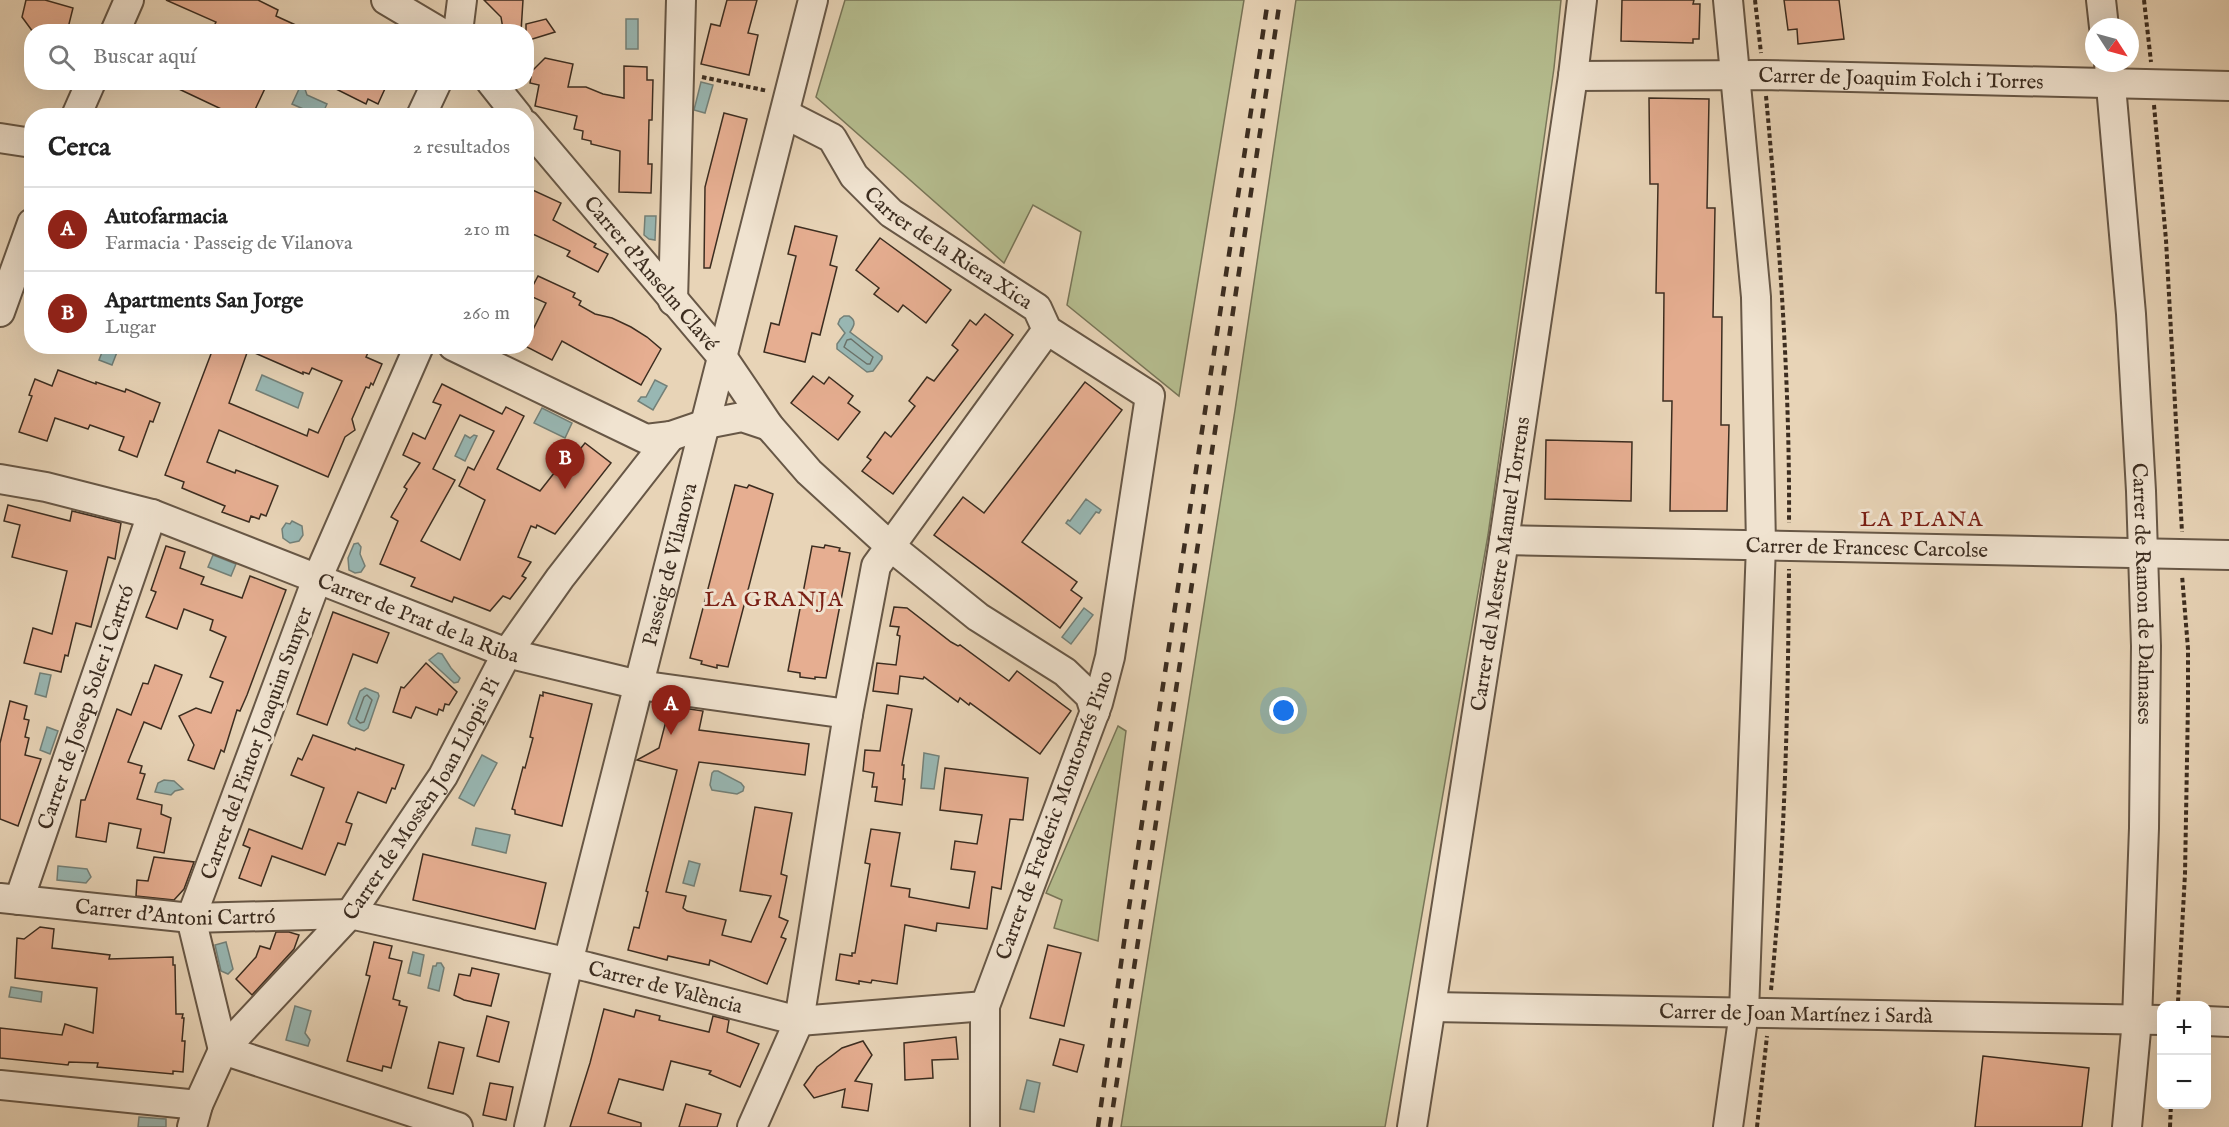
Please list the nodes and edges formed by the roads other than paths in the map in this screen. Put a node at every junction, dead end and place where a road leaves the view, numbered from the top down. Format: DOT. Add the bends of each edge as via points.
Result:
graph roads {
  1 [pos="129,0"];
  2 [pos="387,0"];
  3 [pos="462,0"];
  4 [pos="681,0"];
  5 [pos="813,0"];
  6 [pos="1582,0"];
  7 [pos="1728,0"];
  8 [pos="2101,0"];
  9 [pos="2103,18"];
  10 [pos="118,24"];
  11 [pos="427,24"];
  12 [pos="459,24"];
  13 [pos="2110,74"];
  14 [pos="1736,75"];
  15 [pos="1573,76"];
  16 [pos="2229,86"];
  17 [pos="87,90"];
  18 [pos="433,90"];
  19 [pos="497,90"];
  20 [pos="787,104"];
  21 [pos="80,108"];
  22 [pos="426,108"];
  23 [pos="512,108"];
  24 [pos="534,135"];
  25 [pos="0,138"];
  26 [pos="24,141"];
  27 [pos="24,245"];
  28 [pos="674,301"];
  29 [pos="0,312"];
  30 [pos="1047,330"];
  31 [pos="415,354"];
  32 [pos="470,354"];
  33 [pos="723,358"];
  34 [pos="1150,396"];
  35 [pos="706,424"];
  36 [pos="769,426"];
  37 [pos="671,436"];
  38 [pos="0,479"];
  39 [pos="152,514"];
  40 [pos="1504,540"];
  41 [pos="1761,544"];
  42 [pos="890,546"];
  43 [pos="2143,555"];
  44 [pos="2229,555"];
  45 [pos="316,579"];
  46 [pos="507,653"];
  47 [pos="1110,657"];
  48 [pos="1065,672"];
  49 [pos="639,685"];
  50 [pos="1095,712"];
  51 [pos="848,714"];
  52 [pos="10,899"];
  53 [pos="350,914"];
  54 [pos="191,918"];
  55 [pos="568,963"];
  56 [pos="985,1006"];
  57 [pos="1432,1007"];
  58 [pos="1744,1012"];
  59 [pos="2149,1020"];
  60 [pos="799,1021"];
  61 [pos="2211,1021"];
  62 [pos="2229,1022"];
  63 [pos="223,1050"];
  64 [pos="0,1085"];
  65 [pos="195,1116"];
  66 [pos="458,1127"];
  67 [pos="529,1127"];
  68 [pos="752,1127"];
  69 [pos="985,1127"];
  70 [pos="1412,1127"];
  71 [pos="1728,1127"];
  72 [pos="2127,1127"];
  1 -- 10 [label="street"];
  2 -- 11 [label="street"];
  3 -- 12 [label="street"];
  4 -- 28 [label="street"];
  5 -- 20 [label="street, Passeig de Vilanova"];
  6 -- 15 [label="street, Carrer del Mestre Manuel Torrens"];
  7 -- 14 [label="street"];
  8 -- 9 [label="street"];
  13 -- 14 [label="street, Carrer de Joaquim Folch i Torres"];
  13 -- 16 [label="street, Carrer de Joaquim Folch i Torres" via="2152,85"];
  13 -- 43 [label="street, Carrer de Ramon de Dalmases" via="2131,314"];
  14 -- 15 [label="street, Carrer de Joaquim Folch i Torres"];
  14 -- 41 [label="street" via="1756,297"];
  15 -- 40 [label="street, Carrer del Mestre Manuel Torrens"];
  17 -- 21 [label="street"];
  18 -- 22 [label="street"];
  19 -- 23 [label="street"];
  20 -- 30 [label="street, Carrer de la Riera Xica" via="832,138 854,176 891,213 1036,308"];
  20 -- 33 [label="street, Passeig de Vilanova"];
  24 -- 28 [label="street, Carrer d'Anselm Clavé"];
  25 -- 26 [label="street"];
  27 -- 29 [label="street"];
  28 -- 33 [label="street, Carrer d'Anselm Clavé"];
  30 -- 34 [label="street, Carrer de la Riera Xica"];
  30 -- 42 [label="street"];
  31 -- 45 [label="street, Carrer del Pintor Joaquim Sunyer"];
  32 -- 37 [label="street" via="646,438"];
  33 -- 35 [label="street, Passeig de Vilanova"];
  33 -- 36 [label="street, Carrer d'Anselm Clavé"];
  34 -- 47 [label="street, Carrer de Frederic Montornés Pino"];
  35 -- 36 [label="street" via="742,417"];
  35 -- 37 [label="street"];
  35 -- 49 [label="street, Passeig de Vilanova"];
  36 -- 42 [label="street, Carrer d'Anselm Clavé" via="809,472"];
  37 -- 46 [label="street, Carrer de Mossèn Joan Llopis Pi"];
  38 -- 39 [label="street, Carrer de Prat de la Riba"];
  39 -- 45 [label="street, Carrer de Prat de la Riba"];
  39 -- 52 [label="street, Carrer de Josep Soler i Cartró"];
  40 -- 41 [label="street, Carrer de Francesc Carcolse"];
  40 -- 57 [label="street, Carrer del Mestre Manuel Torrens"];
  41 -- 43 [label="street, Carrer de Francesc Carcolse"];
  41 -- 58 [label="street"];
  42 -- 48 [label="street, Carrer d'Anselm Clavé" via="978,617"];
  42 -- 51 [label="street" via="876,566"];
  43 -- 44 [label="street, Carrer de Francesc Carcolse"];
  43 -- 59 [label="street, Carrer de Ramon de Dalmases"];
  45 -- 46 [label="street, Carrer de Prat de la Riba"];
  45 -- 54 [label="street, Carrer del Pintor Joaquim Sunyer"];
  46 -- 49 [label="street, Carrer de Prat de la Riba"];
  46 -- 53 [label="street, Carrer de Mossèn Joan Llopis Pi" via="443,776"];
  47 -- 48 [label="street" via="1091,669"];
  47 -- 50 [label="street, Carrer de Frederic Montornés Pino"];
  48 -- 50 [label="street, Carrer d'Anselm Clavé" via="1090,696"];
  49 -- 51 [label="street, Carrer de Prat de la Riba"];
  49 -- 55 [label="street, Passeig de Vilanova"];
  50 -- 56 [label="street, Carrer de Frederic Montornés Pino"];
  51 -- 60 [label="street"];
  52 -- 54 [label="street, Carrer d'Antoni Cartró"];
  53 -- 54 [label="street, Carrer d'Antoni Cartró"];
  53 -- 55 [label="street, Carrer de València"];
  53 -- 63 [label="street, Carrer de Mossèn Joan Llopis Pi"];
  54 -- 63 [label="street"];
  55 -- 60 [label="street, Carrer de València"];
  55 -- 67 [label="street, Passeig de Vilanova"];
  56 -- 60 [label="street, Carrer de València"];
  56 -- 69 [label="street, Carrer de Frederic Montornés Pino"];
  57 -- 58 [label="street, Carrer de Joan Martínez i Sardà"];
  57 -- 70 [label="street, Carrer del Mestre Manuel Torrens"];
  58 -- 59 [label="street, Carrer de Joan Martínez i Sardà"];
  58 -- 71 [label="street"];
  59 -- 72 [label="street, Carrer de Ramon de Dalmases"];
  60 -- 68 [label="street"];
  61 -- 62 [label="street"];
  63 -- 65 [label="street, Carrer de Mossèn Joan Llopis Pi"];
  63 -- 66 [label="street"];
  64 -- 65 [label="street"];
}
